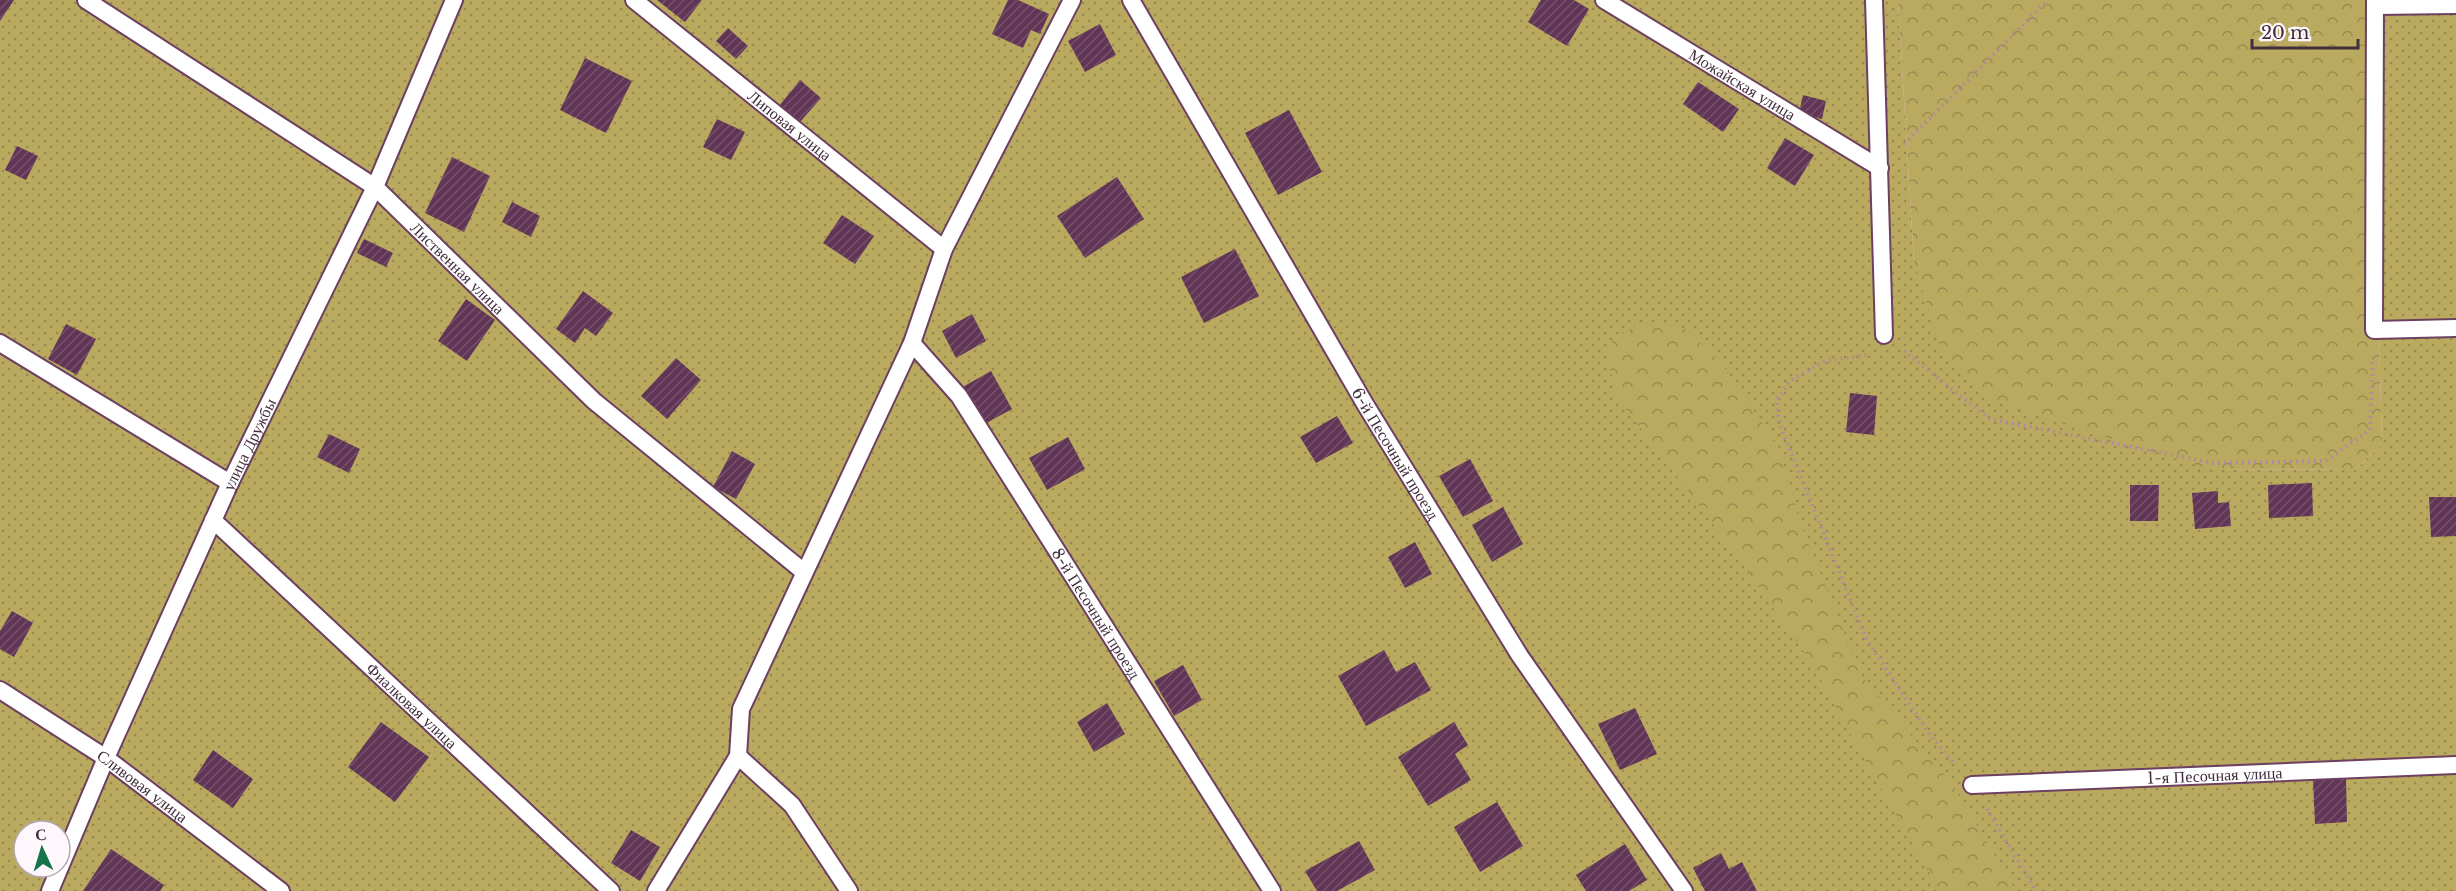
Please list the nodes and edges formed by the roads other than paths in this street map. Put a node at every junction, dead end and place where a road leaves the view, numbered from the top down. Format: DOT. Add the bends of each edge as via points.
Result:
graph roads {
  1 [pos="86,0"];
  2 [pos="454,0"];
  3 [pos="634,0"];
  4 [pos="1072,0"];
  5 [pos="1131,0"];
  6 [pos="1604,0"];
  7 [pos="1874,0"];
  8 [pos="2375,3"];
  9 [pos="2456,5"];
  10 [pos="1880,168"];
  11 [pos="375,187"];
  12 [pos="944,249"];
  13 [pos="2456,328"];
  14 [pos="1884,335"];
  15 [pos="0,343"];
  16 [pos="912,343"];
  17 [pos="230,483"];
  18 [pos="213,520"];
  19 [pos="804,572"];
  20 [pos="0,690"];
  21 [pos="738,756"];
  22 [pos="106,758"];
  23 [pos="2456,765"];
  24 [pos="1972,784"];
  25 [pos="50,891"];
  26 [pos="281,891"];
  27 [pos="611,891"];
  28 [pos="656,891"];
  29 [pos="849,891"];
  30 [pos="1272,891"];
  31 [pos="1684,891"];
  1 -- 11 [label="lane, Лиственная улица"];
  2 -- 11 [label="lane, улица Дружбы"];
  3 -- 12 [label="lane, Липовая улица"];
  4 -- 12 [label="lane"];
  5 -- 31 [label="lane, 6-й Песочный проезд" via="1365,404 1514,645"];
  6 -- 10 [label="lane, Можайская улица"];
  7 -- 10 [label="lane"];
  8 -- 9 [label="lane"];
  8 -- 13 [label="lane" via="2374,330"];
  10 -- 14 [label="lane"];
  11 -- 17 [label="lane, улица Дружбы"];
  11 -- 19 [label="lane, Лиственная улица" via="594,401"];
  12 -- 16 [label="lane"];
  15 -- 17 [label="lane"];
  16 -- 19 [label="lane"];
  16 -- 30 [label="lane, 8-й Песочный проезд" via="959,396"];
  17 -- 18 [label="lane, улица Дружбы"];
  18 -- 22 [label="lane, улица Дружбы"];
  18 -- 27 [label="lane, Фиалковая улица"];
  19 -- 21 [label="lane" via="741,710"];
  20 -- 22 [label="lane, Сливовая улица"];
  21 -- 28 [label="lane"];
  21 -- 29 [label="lane" via="792,805"];
  22 -- 25 [label="lane, улица Дружбы"];
  22 -- 26 [label="lane, Сливовая улица"];
  23 -- 24 [label="lane, 1-я Песочная улица"];
}
